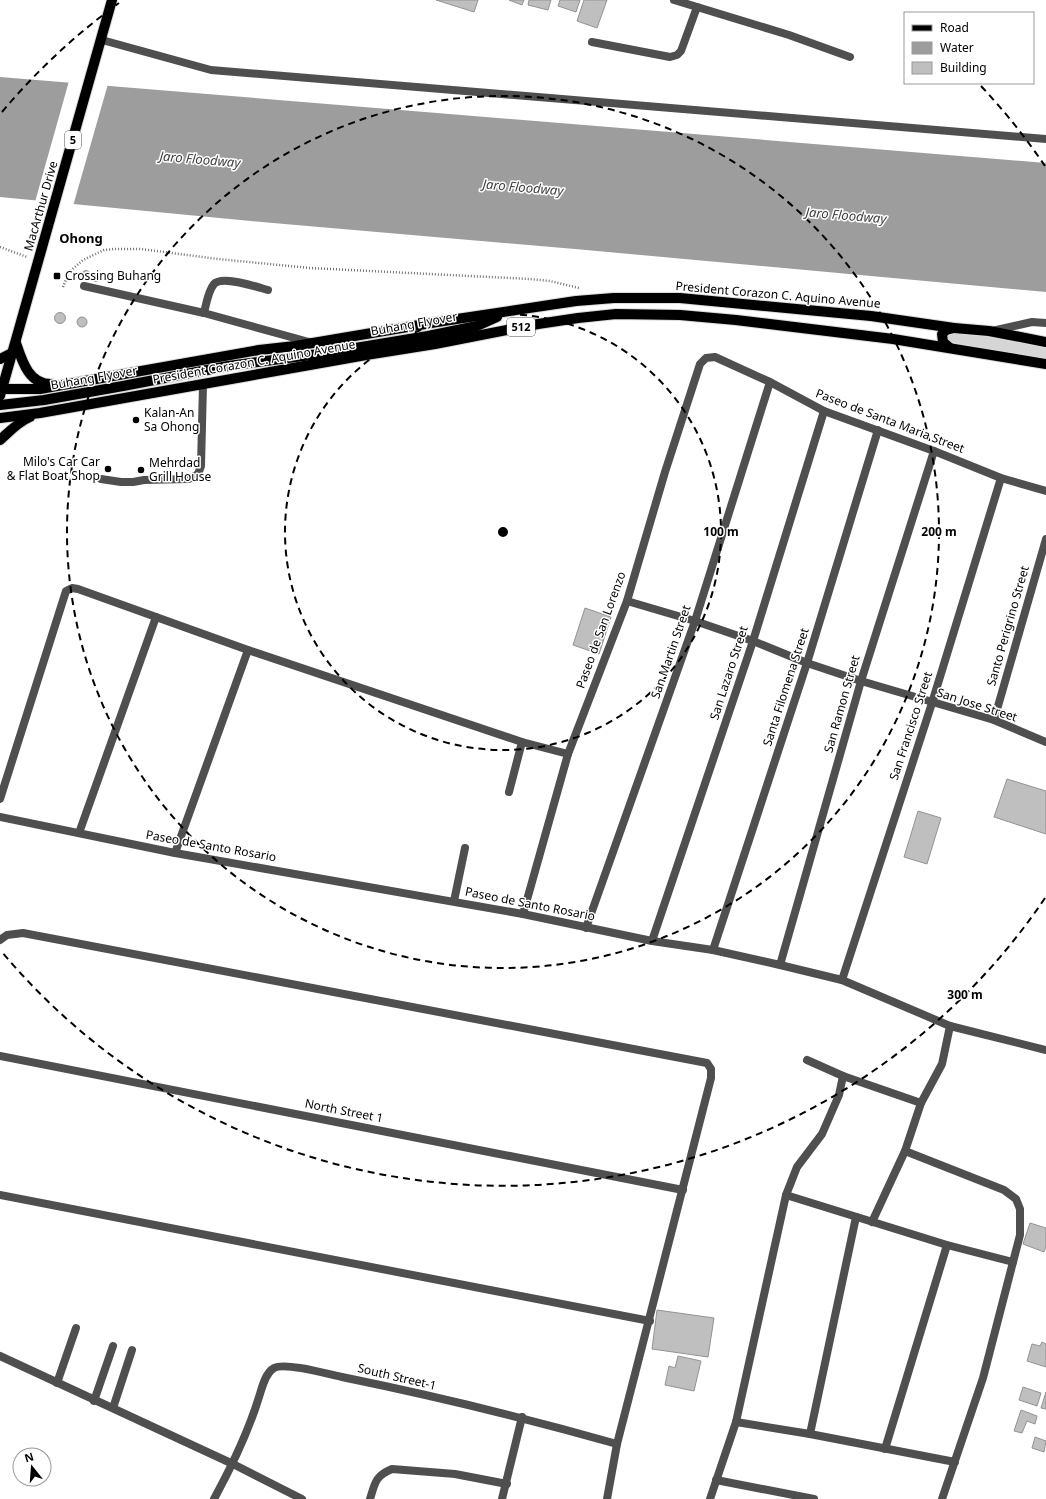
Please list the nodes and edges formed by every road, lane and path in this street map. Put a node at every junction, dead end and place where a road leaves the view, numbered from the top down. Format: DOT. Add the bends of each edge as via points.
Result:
graph roads {
  1 [pos="112,0"];
  2 [pos="674,0"];
  3 [pos="697,7"];
  4 [pos="592,42"];
  5 [pos="100,44"];
  6 [pos="850,57"];
  7 [pos="1046,139"];
  8 [pos="0,247"];
  9 [pos="39,262"];
  10 [pos="84,286"];
  11 [pos="63,287"];
  12 [pos="268,290"];
  13 [pos="598,299"];
  14 [pos="507,312"];
  15 [pos="204,313"];
  16 [pos="1046,323"];
  17 [pos="477,326"];
  18 [pos="954,328"];
  19 [pos="512,329"];
  20 [pos="989,331"];
  21 [pos="1046,342"];
  22 [pos="312,343"];
  23 [pos="950,347"];
  24 [pos="14,348"];
  25 [pos="706,358"];
  26 [pos="0,359"];
  27 [pos="1046,364"];
  28 [pos="770,382"];
  29 [pos="65,384"];
  30 [pos="203,385"];
  31 [pos="1,391"];
  32 [pos="0,405"];
  33 [pos="824,411"];
  34 [pos="40,414"];
  35 [pos="0,418"];
  36 [pos="878,430"];
  37 [pos="0,440"];
  38 [pos="934,451"];
  39 [pos="1000,478"];
  40 [pos="101,479"];
  41 [pos="1046,491"];
  42 [pos="1046,539"];
  43 [pos="627,601"];
  44 [pos="156,618"];
  45 [pos="695,621"];
  46 [pos="753,641"];
  47 [pos="248,650"];
  48 [pos="807,663"];
  49 [pos="861,681"];
  50 [pos="932,703"];
  51 [pos="994,720"];
  52 [pos="522,742"];
  53 [pos="1046,742"];
  54 [pos="568,754"];
  55 [pos="509,792"];
  56 [pos="0,799"];
  57 [pos="0,817"];
  58 [pos="79,833"];
  59 [pos="465,848"];
  60 [pos="176,853"];
  61 [pos="454,901"];
  62 [pos="524,914"];
  63 [pos="586,928"];
  64 [pos="0,940"];
  65 [pos="652,941"];
  66 [pos="713,950"];
  67 [pos="780,965"];
  68 [pos="842,980"];
  69 [pos="950,1026"];
  70 [pos="1046,1050"];
  71 [pos="0,1056"];
  72 [pos="807,1060"];
  73 [pos="843,1076"];
  74 [pos="921,1103"];
  75 [pos="905,1151"];
  76 [pos="683,1190"];
  77 [pos="786,1194"];
  78 [pos="0,1196"];
  79 [pos="856,1217"];
  80 [pos="872,1222"];
  81 [pos="947,1245"];
  82 [pos="1012,1262"];
  83 [pos="650,1321"];
  84 [pos="76,1328"];
  85 [pos="113,1346"];
  86 [pos="132,1350"];
  87 [pos="0,1356"];
  88 [pos="57,1383"];
  89 [pos="94,1401"];
  90 [pos="113,1408"];
  91 [pos="522,1417"];
  92 [pos="736,1422"];
  93 [pos="810,1434"];
  94 [pos="618,1444"];
  95 [pos="885,1449"];
  96 [pos="955,1462"];
  97 [pos="233,1464"];
  98 [pos="716,1480"];
  99 [pos="506,1484"];
  100 [pos="214,1499"];
  101 [pos="302,1499"];
  102 [pos="370,1499"];
  103 [pos="502,1499"];
  104 [pos="607,1499"];
  105 [pos="710,1499"];
  106 [pos="814,1499"];
  107 [pos="942,1499"];
  1 -- 5 [label="main road, MacArthur Drive / 5"];
  2 -- 3 [label="street"];
  3 -- 4 [label="street" via="677,55 670,57"];
  3 -- 6 [label="street"];
  5 -- 7 [label="street" via="211,70"];
  5 -- 9 [label="main road, MacArthur Drive / 5"];
  8 -- 9 [label="path"];
  9 -- 24 [label="main road, MacArthur Drive / 5"];
  10 -- 15 [label="street"];
  11 -- 13 [label="path" via="69,272 91,256 104,250 141,249 310,268 537,280 579,288"];
  12 -- 15 [label="street" via="220,280 214,284"];
  13 -- 14 [label="main road, President Corazon C. Aquino Avenue / 512"];
  13 -- 18 [label="main road, President Corazon C. Aquino Avenue / 512" via="680,298 878,317"];
  14 -- 17 [label="main road, President Corazon C. Aquino Avenue / 512"];
  14 -- 22 [label="main road, President Corazon C. Aquino Avenue / 512"];
  15 -- 22 [label="street"];
  16 -- 20 [label="street" via="1032,322"];
  17 -- 19 [label="main road, President Corazon C. Aquino Avenue / 512"];
  17 -- 32 [label="main road, Buhang Flyover" via="326,353 228,366 44,400"];
  18 -- 20 [label="main road, President Corazon C. Aquino Avenue / 512"];
  18 -- 23 [label="main road" via="942,334 944,342"];
  19 -- 23 [label="main road, President Corazon C. Aquino Avenue / 512" via="607,315 680,315"];
  19 -- 30 [label="main road, President Corazon C. Aquino Avenue / 512"];
  20 -- 21 [label="main road, President Corazon C. Aquino Avenue / 512"];
  22 -- 29 [label="main road, President Corazon C. Aquino Avenue / 512"];
  23 -- 27 [label="main road, President Corazon C. Aquino Avenue / 512"];
  24 -- 26 [label="main road"];
  24 -- 29 [label="main road" via="24,367 34,377 46,384"];
  24 -- 31 [label="main road, MacArthur Drive / 5"];
  25 -- 28 [label="street, Paseo de Santa Maria Street" via="714,357"];
  25 -- 43 [label="street, Paseo de San Lorenzo" via="700,364 667,464"];
  28 -- 33 [label="street, Paseo de Santa Maria Street"];
  28 -- 45 [label="street, San Martin Street"];
  29 -- 31 [label="main road, President Corazon C. Aquino Avenue / 512" via="40,389"];
  30 -- 34 [label="main road, President Corazon C. Aquino Avenue / 512"];
  30 -- 40 [label="street" via="201,466 198,474 190,479 133,482"];
  33 -- 36 [label="street, Paseo de Santa Maria Street"];
  33 -- 46 [label="street, San Lazaro Street"];
  34 -- 35 [label="main road, President Corazon C. Aquino Avenue / 512"];
  34 -- 37 [label="main road" via="23,420"];
  36 -- 38 [label="street, Paseo de Santa Maria Street"];
  36 -- 48 [label="street, Santa Filomena Street"];
  38 -- 39 [label="street, Paseo de Santa Maria Street"];
  38 -- 49 [label="street, San Ramon Street"];
  39 -- 41 [label="street, Paseo de Santa Maria Street"];
  39 -- 50 [label="street, San Francisco Street"];
  42 -- 51 [label="street, Santo Perigrino Street"];
  43 -- 45 [label="street, San Jose Street"];
  43 -- 54 [label="street, Paseo de San Lorenzo"];
  44 -- 47 [label="street"];
  44 -- 56 [label="street" via="78,589 66,591"];
  44 -- 58 [label="street"];
  45 -- 46 [label="street, San Jose Street"];
  45 -- 63 [label="street, San Martin Street"];
  46 -- 48 [label="street, San Jose Street"];
  46 -- 65 [label="street, San Lazaro Street"];
  47 -- 52 [label="street"];
  47 -- 60 [label="street"];
  48 -- 49 [label="street, San Jose Street"];
  48 -- 66 [label="street, Santa Filomena Street"];
  49 -- 50 [label="street, San Jose Street"];
  49 -- 67 [label="street, San Ramon Street"];
  50 -- 51 [label="street, San Jose Street"];
  50 -- 68 [label="street, San Francisco Street"];
  51 -- 53 [label="street, San Jose Street"];
  52 -- 54 [label="street"];
  52 -- 55 [label="street"];
  54 -- 62 [label="street, Paseo de San Lorenzo"];
  57 -- 58 [label="street, Paseo de Santo Rosario"];
  58 -- 60 [label="street, Paseo de Santo Rosario"];
  59 -- 61 [label="street"];
  60 -- 61 [label="street, Paseo de Santo Rosario"];
  61 -- 62 [label="street, Paseo de Santo Rosario"];
  62 -- 63 [label="street, Paseo de Santo Rosario"];
  63 -- 65 [label="street, Paseo de Santo Rosario"];
  64 -- 76 [label="street" via="7,935 23,933 707,1063 711,1069 711,1078"];
  65 -- 66 [label="street, Paseo de Santo Rosario"];
  66 -- 67 [label="street, Paseo de Santo Rosario"];
  67 -- 68 [label="street, Paseo de Santo Rosario"];
  68 -- 69 [label="street, Paseo de Santo Rosario"];
  69 -- 70 [label="street, Paseo de Santo Rosario"];
  69 -- 74 [label="street" via="942,1064"];
  71 -- 76 [label="street, North Street 1"];
  72 -- 73 [label="street"];
  73 -- 74 [label="street"];
  73 -- 77 [label="street" via="839,1095 822,1134 797,1167"];
  74 -- 75 [label="street"];
  75 -- 80 [label="street"];
  75 -- 82 [label="street" via="1004,1190 1016,1199 1020,1209 1020,1235"];
  76 -- 83 [label="street"];
  77 -- 79 [label="street"];
  77 -- 92 [label="street"];
  78 -- 83 [label="street"];
  79 -- 80 [label="street"];
  79 -- 93 [label="street"];
  80 -- 81 [label="street"];
  81 -- 82 [label="street"];
  81 -- 95 [label="street"];
  82 -- 96 [label="street" via="983,1378"];
  83 -- 94 [label="street"];
  84 -- 88 [label="street"];
  85 -- 89 [label="street"];
  86 -- 90 [label="street"];
  87 -- 88 [label="street"];
  88 -- 89 [label="street"];
  89 -- 90 [label="street"];
  90 -- 97 [label="street"];
  91 -- 94 [label="street, South Street-1"];
  91 -- 97 [label="street, South Street-1" via="366,1382 278,1366 267,1375 252,1420"];
  91 -- 99 [label="street"];
  92 -- 93 [label="street"];
  92 -- 98 [label="street"];
  93 -- 95 [label="street"];
  94 -- 104 [label="street"];
  95 -- 96 [label="street"];
  96 -- 107 [label="street"];
  97 -- 100 [label="street"];
  97 -- 101 [label="street"];
  98 -- 105 [label="street"];
  98 -- 106 [label="street"];
  99 -- 102 [label="street" via="455,1474 392,1469 383,1473 376,1481"];
  99 -- 103 [label="street"];
}
